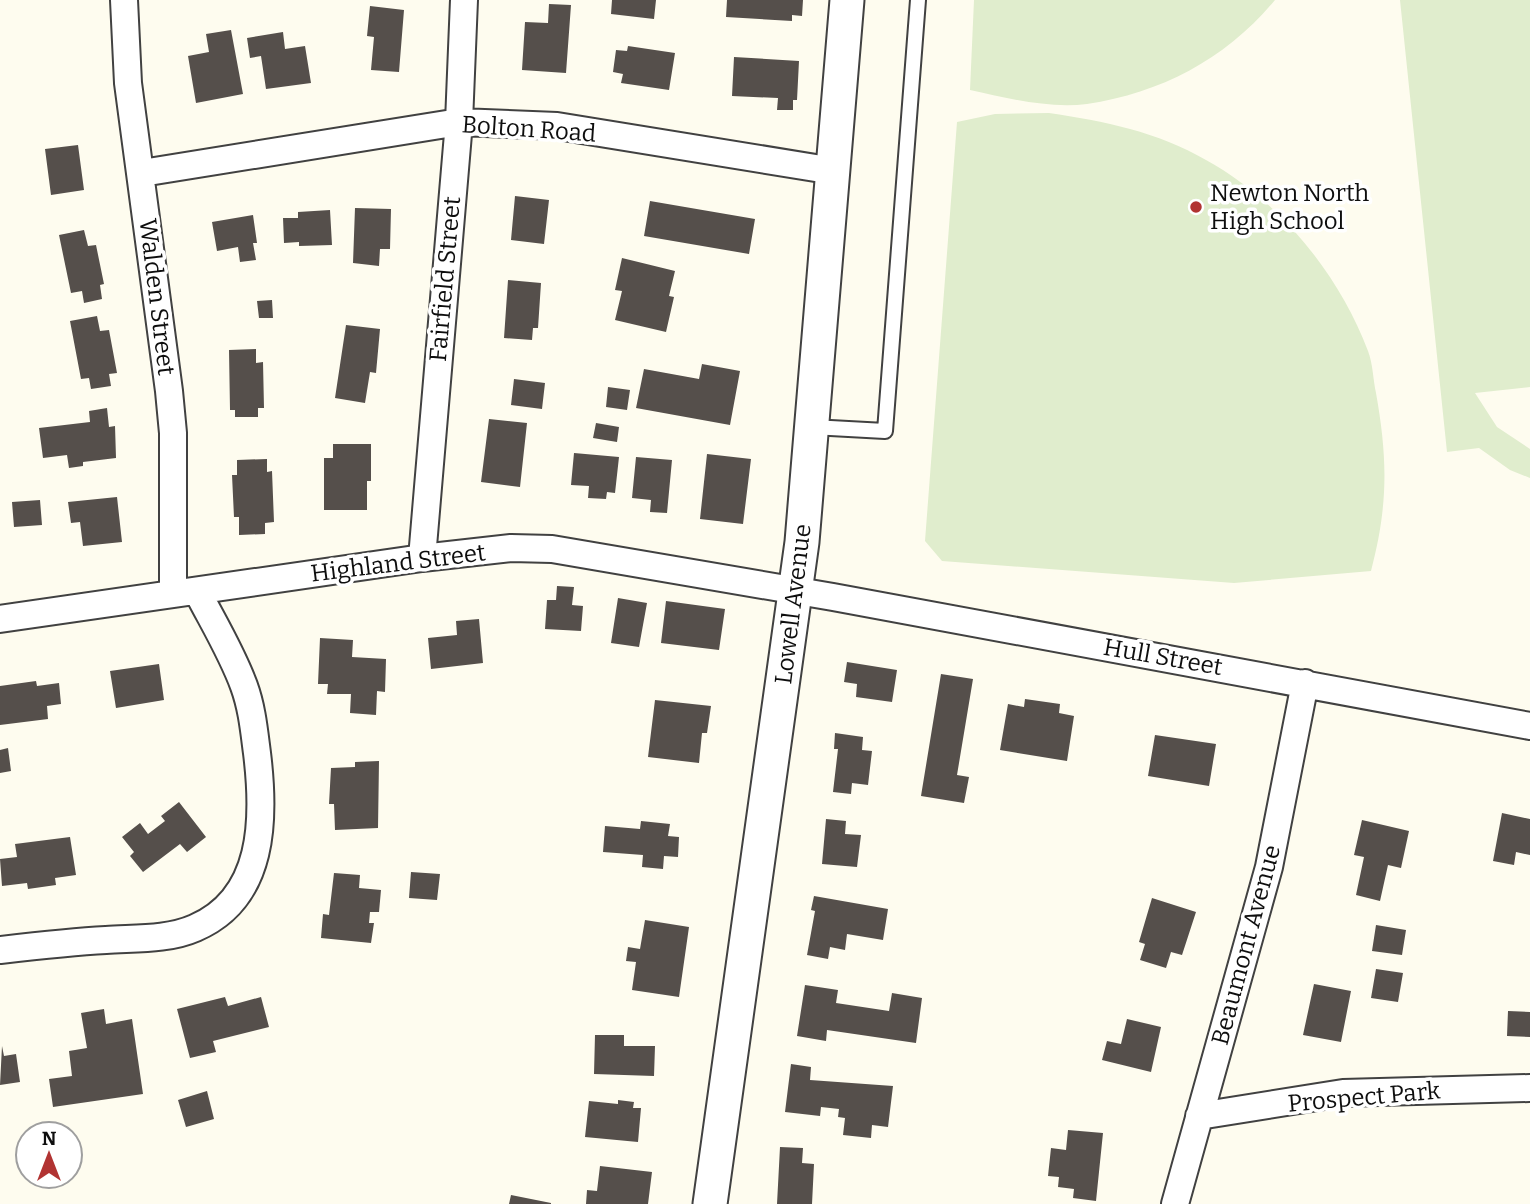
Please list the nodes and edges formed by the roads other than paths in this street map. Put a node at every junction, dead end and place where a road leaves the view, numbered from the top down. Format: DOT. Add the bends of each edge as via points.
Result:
graph roads {
  1 [pos="124,0"];
  2 [pos="464,0"];
  3 [pos="847,0"];
  4 [pos="918,0"];
  5 [pos="459,122"];
  6 [pos="834,171"];
  7 [pos="142,173"];
  8 [pos="812,427"];
  9 [pos="422,558"];
  10 [pos="796,591"];
  11 [pos="185,592"];
  12 [pos="0,620"];
  13 [pos="1305,683"];
  14 [pos="1530,726"];
  15 [pos="0,950"];
  16 [pos="1530,1088"];
  17 [pos="1199,1116"];
  18 [pos="710,1204"];
  19 [pos="1175,1204"];
  1 -- 7 [label="street, Walden Street" via="128,83"];
  2 -- 5 [label="street, Fairfield Street"];
  3 -- 6 [label="street, Lowell Avenue"];
  4 -- 8 [label="lane" via="885,431"];
  5 -- 6 [label="street, Bolton Road" via="557,126"];
  5 -- 7 [label="street, Bolton Road"];
  5 -- 9 [label="street, Fairfield Street"];
  6 -- 8 [label="street, Lowell Avenue"];
  7 -- 11 [label="street, Walden Street" via="173,433"];
  8 -- 10 [label="street, Lowell Avenue"];
  9 -- 10 [label="street, Highland Street" via="511,548 552,549"];
  9 -- 11 [label="street, Highland Street"];
  10 -- 13 [label="street, Hull Street"];
  10 -- 18 [label="street, Lowell Avenue"];
  11 -- 12 [label="street, Highland Street"];
  11 -- 15 [label="street" via="243,685 252,714 262,798 252,868 215,918 192,929"];
  13 -- 14 [label="street, Hull Street"];
  13 -- 17 [label="street, Beaumont Avenue" via="1269,867"];
  16 -- 17 [label="street, Prospect Park" via="1343,1093"];
  17 -- 19 [label="street, Beaumont Avenue"];
}
